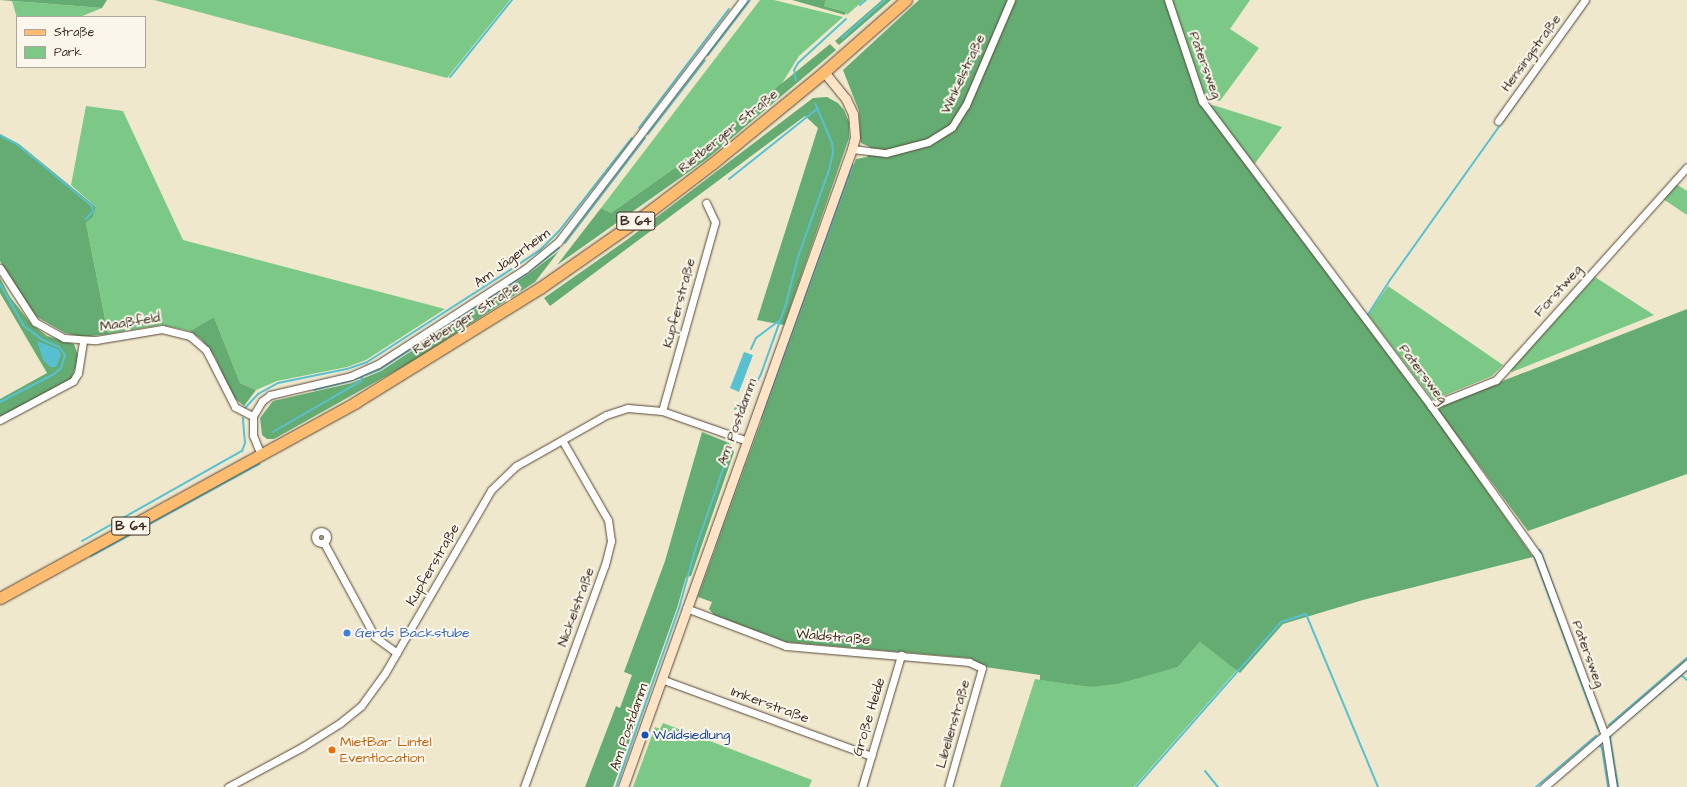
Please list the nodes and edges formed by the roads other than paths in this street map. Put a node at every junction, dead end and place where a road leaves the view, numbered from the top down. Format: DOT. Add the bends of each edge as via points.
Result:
graph roads {
  1 [pos="743,0"];
  2 [pos="906,0"];
  3 [pos="1010,0"];
  4 [pos="1168,0"];
  5 [pos="1585,0"];
  6 [pos="824,72"];
  7 [pos="1498,121"];
  8 [pos="852,149"];
  9 [pos="1687,167"];
  10 [pos="706,203"];
  11 [pos="0,268"];
  12 [pos="83,341"];
  13 [pos="1431,406"];
  14 [pos="662,411"];
  15 [pos="253,416"];
  16 [pos="0,420"];
  17 [pos="562,440"];
  18 [pos="745,440"];
  19 [pos="261,455"];
  20 [pos="324,543"];
  21 [pos="0,598"];
  22 [pos="686,608"];
  23 [pos="397,653"];
  24 [pos="901,655"];
  25 [pos="1687,664"];
  26 [pos="982,668"];
  27 [pos="661,679"];
  28 [pos="1605,735"];
  29 [pos="871,756"];
  30 [pos="228,787"];
  31 [pos="524,787"];
  32 [pos="623,787"];
  33 [pos="862,787"];
  34 [pos="948,787"];
  35 [pos="1544,787"];
  36 [pos="1613,787"];
  1 -- 15 [label="street, Am Jägerheim" via="567,233 545,253 378,364 350,376 278,391 262,401"];
  2 -- 6 [label="main road, Rietberger Straße / B 64"];
  3 -- 8 [label="street, Winkelstraße" via="966,105 952,127 928,142 886,153"];
  4 -- 13 [label="street, Patersweg" via="1202,102"];
  5 -- 7 [label="street, Hensingstraße"];
  6 -- 8 [label="street, Am Postdamm" via="846,99 851,110 855,137"];
  6 -- 19 [label="main road, Rietberger Straße / B 64" via="682,188 558,276 403,375"];
  8 -- 18 [label="street, Am Postdamm"];
  9 -- 13 [label="street, Forstweg" via="1496,380"];
  10 -- 14 [label="street, Kupferstraße" via="714,222"];
  11 -- 12 [label="street, Maaßfeld" via="35,322 64,338"];
  12 -- 15 [label="street, Maaßfeld" via="162,329 181,332 206,350 235,407"];
  12 -- 16 [label="street" via="78,373 73,381"];
  13 -- 28 [label="street, Patersweg" via="1538,556"];
  14 -- 17 [label="street, Kupferstraße" via="644,408 618,410"];
  14 -- 18 [label="street, Kupferstraße"];
  15 -- 19 [label="street" via="253,435"];
  17 -- 23 [label="street, Kupferstraße" via="516,466 491,490"];
  17 -- 31 [label="street, Nickelstraße" via="608,520 611,541 605,565"];
  18 -- 22 [label="street, Am Postdamm"];
  19 -- 21 [label="main road, Rietberger Straße / B 64"];
  20 -- 23 [label="street" via="375,637"];
  22 -- 24 [label="street, Waldstraße" via="786,646"];
  22 -- 27 [label="street, Am Postdamm"];
  23 -- 30 [label="street, Kupferstraße" via="373,690 351,714 302,748"];
  24 -- 26 [label="street, Waldstraße" via="969,662"];
  24 -- 29 [label="street, Große Heide"];
  25 -- 28 [label="street"];
  26 -- 34 [label="street, Libellenstraße"];
  27 -- 29 [label="street, Imkerstraße"];
  27 -- 32 [label="street, Am Postdamm"];
  28 -- 35 [label="street"];
  28 -- 36 [label="street, Patersweg"];
  29 -- 33 [label="street, Große Heide"];
}
